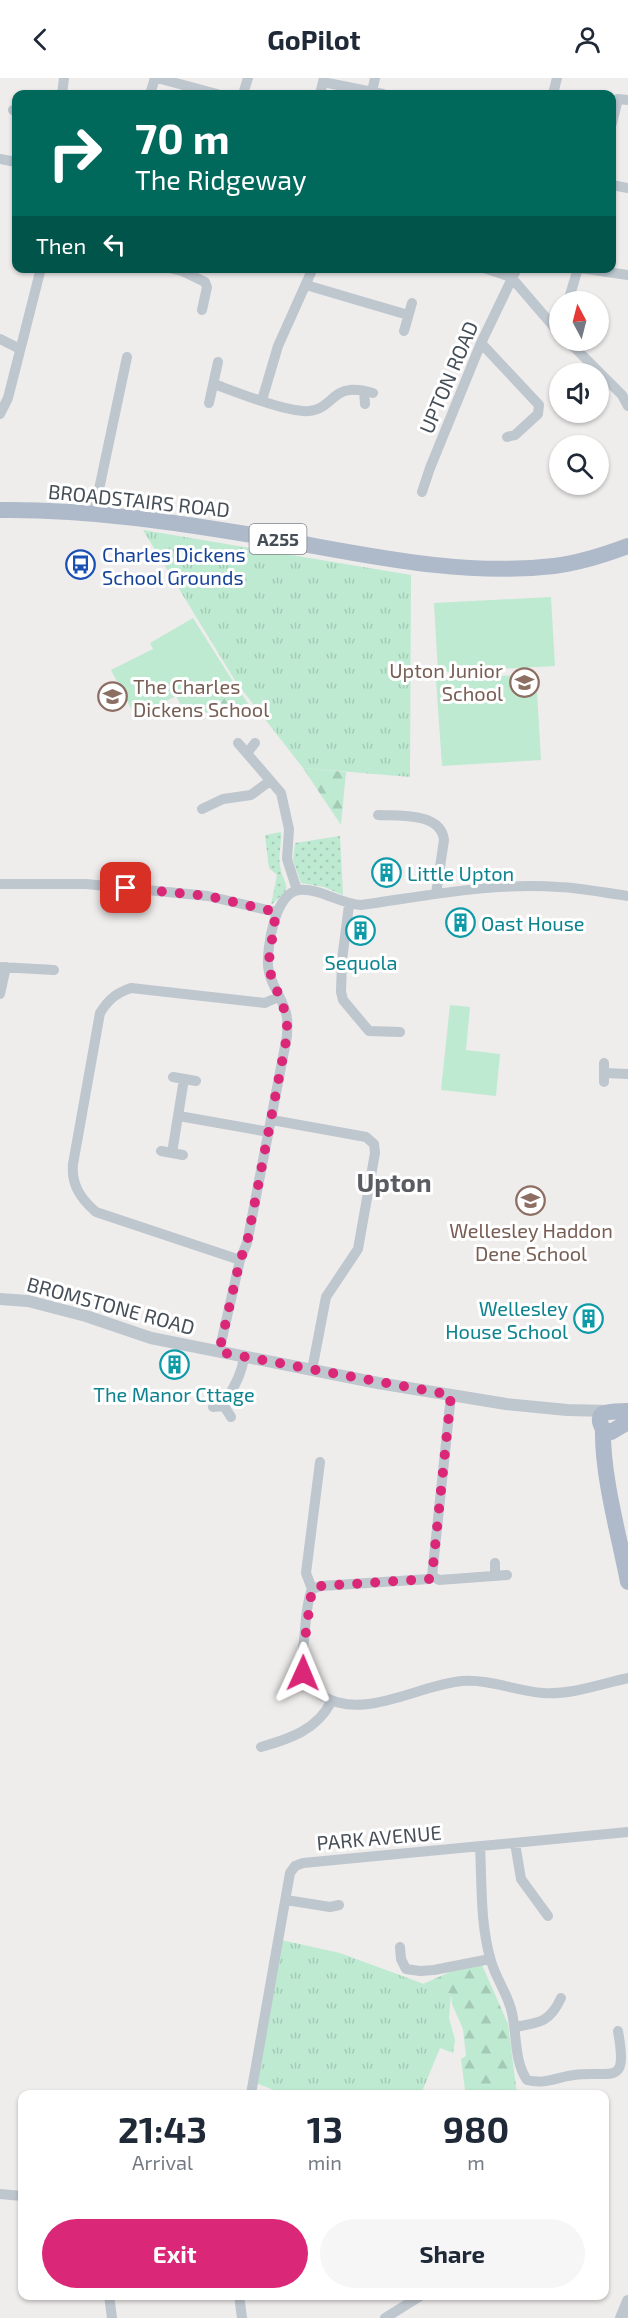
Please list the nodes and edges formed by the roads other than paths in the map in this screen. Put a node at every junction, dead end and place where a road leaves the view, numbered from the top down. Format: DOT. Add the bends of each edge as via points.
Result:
graph roads {
  1 [pos="156,78"];
  2 [pos="324,80"];
  3 [pos="202,90"];
  4 [pos="365,90"];
  5 [pos="628,100"];
  6 [pos="616,107"];
  7 [pos="40,273"];
  8 [pos="188,273"];
  9 [pos="311,273"];
  10 [pos="514,273"];
  11 [pos="577,273"];
  12 [pos="306,285"];
  13 [pos="572,291"];
  14 [pos="412,303"];
  15 [pos="202,310"];
  16 [pos="408,315"];
  17 [pos="549,318"];
  18 [pos="404,331"];
  19 [pos="0,339"];
  20 [pos="481,344"];
  21 [pos="20,349"];
  22 [pos="579,351"];
  23 [pos="128,357"];
  24 [pos="218,362"];
  25 [pos="214,384"];
  26 [pos="625,393"];
  27 [pos="262,400"];
  28 [pos="208,403"];
  29 [pos="364,404"];
  30 [pos="628,406"];
  31 [pos="0,414"];
  32 [pos="507,437"];
  33 [pos="422,492"];
  34 [pos="0,510"];
  35 [pos="94,513"];
  36 [pos="628,546"];
  37 [pos="238,743"];
  38 [pos="255,743"];
  39 [pos="247,753"];
  40 [pos="270,781"];
  41 [pos="202,809"];
  42 [pos="385,813"];
  43 [pos="0,884"];
  44 [pos="297,890"];
  45 [pos="436,894"];
  46 [pos="628,896"];
  47 [pos="349,905"];
  48 [pos="276,912"];
  49 [pos="3,967"];
  50 [pos="53,971"];
  51 [pos="0,994"];
  52 [pos="278,997"];
  53 [pos="400,1032"];
  54 [pos="604,1073"];
  55 [pos="628,1074"];
  56 [pos="184,1079"];
  57 [pos="179,1116"];
  58 [pos="272,1120"];
  59 [pos="269,1132"];
  60 [pos="172,1153"];
  61 [pos="240,1260"];
  62 [pos="0,1299"];
  63 [pos="219,1352"];
  64 [pos="244,1358"];
  65 [pos="312,1370"];
  66 [pos="451,1395"];
  67 [pos="231,1417"];
  68 [pos="615,1421"];
  69 [pos="322,1469"];
  70 [pos="495,1563"];
  71 [pos="495,1575"];
  72 [pos="507,1575"];
  73 [pos="432,1576"];
  74 [pos="628,1582"];
  75 [pos="312,1589"];
  76 [pos="628,1678"];
  77 [pos="331,1702"];
  78 [pos="261,1747"];
  79 [pos="628,1832"];
  80 [pos="515,1843"];
  81 [pos="480,1846"];
  82 [pos="286,1900"];
  83 [pos="333,1908"];
  84 [pos="548,1916"];
  85 [pos="398,1955"];
  86 [pos="490,1959"];
  87 [pos="561,1998"];
  88 [pos="515,2027"];
  89 [pos="618,2031"];
  90 [pos="251,2090"];
  91 [pos="0,2194"];
  92 [pos="18,2196"];
  93 [pos="110,2300"];
  94 [pos="240,2300"];
  95 [pos="408,2300"];
  96 [pos="627,2304"];
  97 [pos="112,2318"];
  98 [pos="242,2318"];
  99 [pos="385,2318"];
  100 [pos="621,2318"];
  1 -- 3 [label="street"];
  2 -- 4 [label="street"];
  5 -- 6 [label="street" via="618,99"];
  7 -- 21 [label="street"];
  8 -- 15 [label="street" via="207,287"];
  9 -- 12 [label="street"];
  10 -- 17 [label="street"];
  10 -- 20 [label="street, UPTON ROAD"];
  11 -- 13 [label="street"];
  12 -- 16 [label="street"];
  12 -- 27 [label="street" via="278,346"];
  14 -- 16 [label="street"];
  16 -- 18 [label="street"];
  19 -- 21 [label="street"];
  20 -- 32 [label="street" via="539,405 538,414 515,435"];
  20 -- 33 [label="street, UPTON ROAD"];
  21 -- 31 [label="street"];
  22 -- 26 [label="street"];
  23 -- 35 [label="street"];
  24 -- 25 [label="street"];
  25 -- 27 [label="street"];
  25 -- 28 [label="street"];
  26 -- 30 [label="street"];
  27 -- 29 [label="street" via="310,411 324,408 349,390 369,392"];
  34 -- 35 [label="main road, BROADSTAIRS ROAD / A255"];
  35 -- 36 [label="main road, BROADSTAIRS ROAD / A255" via="476,568 555,566"];
  37 -- 39 [label="street"];
  38 -- 39 [label="street"];
  39 -- 40 [label="street"];
  40 -- 41 [label="street" via="250,795 223,799"];
  40 -- 44 [label="street" via="281,793 286,810 287,860"];
  42 -- 45 [label="street" via="434,822 443,832"];
  43 -- 48 [label="street" via="86,884 208,896"];
  44 -- 47 [label="street" via="310,890"];
  44 -- 48 [label="street"];
  45 -- 46 [label="street" via="558,886"];
  45 -- 47 [label="street"];
  47 -- 53 [label="street" via="343,1000 367,1035"];
  48 -- 52 [label="street" via="268,967"];
  49 -- 50 [label="street"];
  49 -- 51 [label="street"];
  52 -- 58 [label="street" via="287,1017 287,1036"];
  52 -- 61 [label="street" via="265,1003 130,988 119,992 100,1013 73,1164 76,1188 96,1212"];
  54 -- 55 [label="street"];
  56 -- 57 [label="street"];
  57 -- 59 [label="street"];
  57 -- 60 [label="street"];
  58 -- 59 [label="street"];
  58 -- 65 [label="street" via="366,1137 374,1144 358,1249 327,1297"];
  59 -- 61 [label="street" via="247,1243"];
  61 -- 63 [label="street"];
  62 -- 63 [label="street, BROMSTONE ROAD" via="28,1301 151,1338"];
  63 -- 64 [label="street, BROMSTONE ROAD"];
  64 -- 65 [label="street, BROMSTONE ROAD"];
  64 -- 67 [label="street" via="241,1375 219,1407"];
  65 -- 66 [label="street, BROMSTONE ROAD"];
  66 -- 68 [label="street, BROMSTONE ROAD" via="567,1410"];
  66 -- 73 [label="street"];
  68 -- 74 [label="main road" via="603,1445"];
  69 -- 75 [label="street" via="306,1573"];
  70 -- 71 [label="street"];
  71 -- 72 [label="street"];
  71 -- 73 [label="street" via="439,1581"];
  73 -- 75 [label="street"];
  75 -- 77 [label="street" via="303,1673 312,1689"];
  76 -- 77 [label="street" via="561,1693 461,1682 363,1706"];
  77 -- 78 [label="street" via="301,1733"];
  79 -- 80 [label="street, PARK AVENUE"];
  80 -- 81 [label="street, PARK AVENUE"];
  80 -- 84 [label="street" via="521,1879"];
  81 -- 82 [label="street, PARK AVENUE" via="303,1863 290,1873"];
  81 -- 86 [label="street"];
  82 -- 83 [label="street"];
  82 -- 90 [label="street, PARK AVENUE"];
  85 -- 86 [label="street" via="406,1969 420,1971"];
  86 -- 88 [label="street" via="512,2010"];
  87 -- 88 [label="street" via="546,2020"];
  88 -- 89 [label="street" via="522,2072 527,2080 538,2083 574,2075 615,2073 622,2059"];
  91 -- 92 [label="street"];
  93 -- 97 [label="street"];
  94 -- 98 [label="street"];
  95 -- 99 [label="street"];
  96 -- 100 [label="street"];
}
